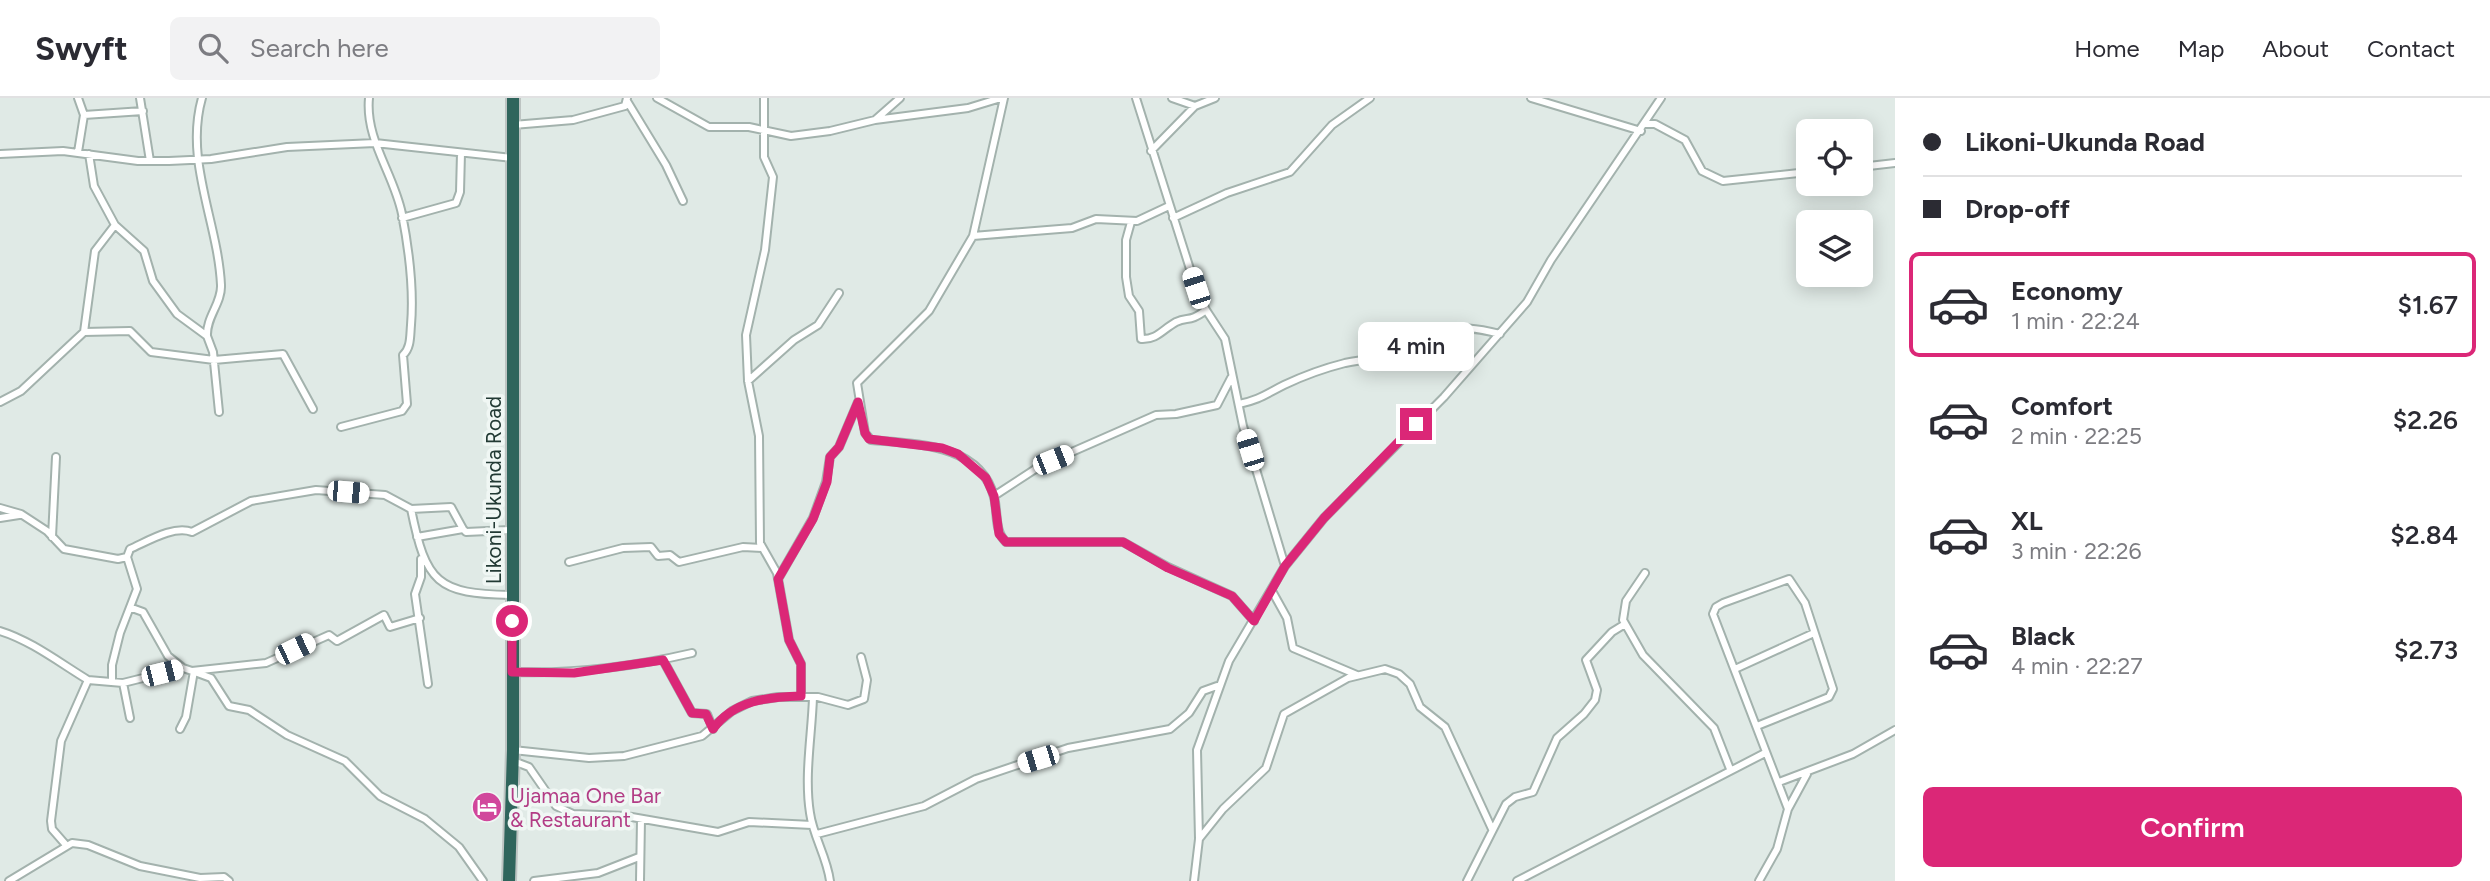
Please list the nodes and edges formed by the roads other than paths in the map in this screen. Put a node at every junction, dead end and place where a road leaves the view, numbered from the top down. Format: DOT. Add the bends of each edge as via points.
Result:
graph roads {
  1 [pos="78,98"];
  2 [pos="140,98"];
  3 [pos="202,98"];
  4 [pos="369,98"];
  5 [pos="513,98"];
  6 [pos="657,98"];
  7 [pos="765,98"];
  8 [pos="900,98"];
  9 [pos="1003,98"];
  10 [pos="1136,98"];
  11 [pos="1172,98"];
  12 [pos="1215,98"];
  13 [pos="1370,98"];
  14 [pos="1531,98"];
  15 [pos="1661,98"];
  16 [pos="627,99"];
  17 [pos="1195,106"];
  18 [pos="143,111"];
  19 [pos="84,115"];
  20 [pos="875,120"];
  21 [pos="1646,124"];
  22 [pos="513,125"];
  23 [pos="765,129"];
  24 [pos="1641,131"];
  25 [pos="375,143"];
  26 [pos="1151,151"];
  27 [pos="78,152"];
  28 [pos="461,153"];
  29 [pos="0,154"];
  30 [pos="89,154"];
  31 [pos="513,158"];
  32 [pos="198,160"];
  33 [pos="150,161"];
  34 [pos="1895,163"];
  35 [pos="1873,166"];
  36 [pos="1796,173"];
  37 [pos="684,201"];
  38 [pos="1169,206"];
  39 [pos="402,218"];
  40 [pos="1173,218"];
  41 [pos="1131,222"];
  42 [pos="115,225"];
  43 [pos="973,236"];
  44 [pos="839,293"];
  45 [pos="1206,310"];
  46 [pos="83,332"];
  47 [pos="1500,334"];
  48 [pos="207,336"];
  49 [pos="214,360"];
  50 [pos="1231,377"];
  51 [pos="748,382"];
  52 [pos="0,402"];
  53 [pos="858,402"];
  54 [pos="1239,404"];
  55 [pos="313,409"];
  56 [pos="219,412"];
  57 [pos="341,427"];
  58 [pos="56,457"];
  59 [pos="994,496"];
  60 [pos="0,508"];
  61 [pos="411,509"];
  62 [pos="21,514"];
  63 [pos="0,518"];
  64 [pos="463,529"];
  65 [pos="511,530"];
  66 [pos="52,537"];
  67 [pos="417,537"];
  68 [pos="762,548"];
  69 [pos="421,553"];
  70 [pos="127,557"];
  71 [pos="569,562"];
  72 [pos="1285,566"];
  73 [pos="1645,573"];
  74 [pos="778,579"];
  75 [pos="1272,591"];
  76 [pos="513,596"];
  77 [pos="132,608"];
  78 [pos="420,618"];
  79 [pos="1254,621"];
  80 [pos="1625,624"];
  81 [pos="0,631"];
  82 [pos="1814,634"];
  83 [pos="692,653"];
  84 [pos="861,657"];
  85 [pos="663,660"];
  86 [pos="183,668"];
  87 [pos="1735,669"];
  88 [pos="193,671"];
  89 [pos="512,672"];
  90 [pos="1357,675"];
  91 [pos="88,680"];
  92 [pos="112,681"];
  93 [pos="122,682"];
  94 [pos="428,684"];
  95 [pos="1217,686"];
  96 [pos="801,696"];
  97 [pos="813,697"];
  98 [pos="130,718"];
  99 [pos="1756,726"];
  100 [pos="180,729"];
  101 [pos="713,729"];
  102 [pos="1895,730"];
  103 [pos="1765,753"];
  104 [pos="513,755"];
  105 [pos="1730,769"];
  106 [pos="1810,772"];
  107 [pos="1779,782"];
  108 [pos="1788,809"];
  109 [pos="642,819"];
  110 [pos="812,825"];
  111 [pos="1492,830"];
  112 [pos="817,834"];
  113 [pos="1199,839"];
  114 [pos="66,845"];
  115 [pos="639,857"];
  116 [pos="9,881"];
  117 [pos="229,881"];
  118 [pos="483,881"];
  119 [pos="509,881"];
  120 [pos="534,881"];
  121 [pos="640,881"];
  122 [pos="830,881"];
  123 [pos="1194,881"];
  124 [pos="1467,881"];
  125 [pos="1517,881"];
  126 [pos="1759,881"];
  1 -- 19 [label="street"];
  2 -- 18 [label="street"];
  3 -- 32 [label="street"];
  4 -- 25 [label="street" via="369,128"];
  5 -- 22 [label="highway, Likoni-Ukunda Road"];
  6 -- 23 [label="street" via="709,127"];
  7 -- 23 [label="street"];
  8 -- 20 [label="street"];
  9 -- 20 [label="street" via="968,108"];
  9 -- 43 [label="street"];
  10 -- 26 [label="street"];
  11 -- 17 [label="street"];
  12 -- 17 [label="street"];
  13 -- 40 [label="street" via="1332,125 1290,173 1227,193"];
  14 -- 24 [label="street"];
  15 -- 21 [label="street"];
  16 -- 22 [label="street" via="625,106 594,116"];
  16 -- 37 [label="street"];
  17 -- 26 [label="street"];
  18 -- 19 [label="street"];
  18 -- 33 [label="street"];
  19 -- 27 [label="street"];
  20 -- 23 [label="street" via="802,135"];
  21 -- 24 [label="street"];
  21 -- 36 [label="street" via="1685,139 1702,172 1723,181"];
  22 -- 31 [label="highway, Likoni-Ukunda Road"];
  23 -- 51 [label="street" via="764,158 772,177 765,250 746,335"];
  24 -- 47 [label="street" via="1527,302"];
  25 -- 28 [label="street"];
  25 -- 32 [label="street" via="279,147"];
  25 -- 39 [label="street"];
  26 -- 38 [label="street"];
  27 -- 29 [label="street"];
  27 -- 30 [label="street"];
  28 -- 31 [label="street"];
  28 -- 39 [label="street" via="456,203"];
  30 -- 33 [label="street"];
  30 -- 42 [label="street" via="94,187"];
  31 -- 65 [label="highway, Likoni-Ukunda Road"];
  32 -- 33 [label="street"];
  32 -- 48 [label="street" via="222,287"];
  34 -- 35 [label="street"];
  38 -- 40 [label="street"];
  38 -- 41 [label="street"];
  39 -- 57 [label="street" via="413,294 409,349 404,355 408,404 402,411"];
  40 -- 45 [label="street"];
  41 -- 43 [label="street" via="1096,219 1072,228"];
  41 -- 45 [label="street" via="1126,277 1129,296 1139,311 1141,339 1156,337 1175,322 1194,320"];
  42 -- 46 [label="street" via="95,251"];
  42 -- 48 [label="street" via="144,251 153,281 177,314"];
  43 -- 53 [label="street" via="929,311 858,383"];
  44 -- 51 [label="street" via="818,325 794,340"];
  45 -- 50 [label="street" via="1225,339"];
  46 -- 49 [label="street" via="130,331 151,352"];
  46 -- 52 [label="street" via="21,391"];
  47 -- 54 [label="street" via="1477,328 1447,329 1438,334 1436,345 1421,352 1345,363"];
  47 -- 72 [label="street" via="1324,518"];
  48 -- 49 [label="street"];
  49 -- 55 [label="street" via="283,354"];
  49 -- 56 [label="street"];
  50 -- 54 [label="street"];
  50 -- 59 [label="street" via="1217,405 1156,415 1040,466"];
  51 -- 68 [label="street" via="759,436"];
  53 -- 59 [label="street" via="869,439 954,451 986,478"];
  53 -- 74 [label="street" via="830,457 827,482 813,519"];
  54 -- 72 [label="street"];
  58 -- 66 [label="street"];
  59 -- 79 [label="street" via="999,534 1006,542 1123,542 1232,596"];
  60 -- 62 [label="street"];
  61 -- 64 [label="street" via="451,507"];
  61 -- 67 [label="street"];
  61 -- 70 [label="street" via="385,495 348,492 316,490 264,498 233,508 192,532 184,528 161,535 130,549"];
  62 -- 63 [label="street"];
  62 -- 66 [label="street"];
  64 -- 65 [label="street"];
  64 -- 67 [label="street"];
  65 -- 76 [label="highway, Likoni-Ukunda Road"];
  66 -- 70 [label="street" via="64,549"];
  67 -- 69 [label="street"];
  68 -- 71 [label="street" via="743,547 679,562 670,555 658,556 653,548 635,547"];
  68 -- 74 [label="street"];
  69 -- 76 [label="street" via="429,570 457,592"];
  69 -- 78 [label="street" via="415,594"];
  70 -- 77 [label="street" via="137,589"];
  72 -- 75 [label="street"];
  73 -- 80 [label="street" via="1626,601"];
  74 -- 96 [label="street" via="789,640 801,664"];
  75 -- 79 [label="street"];
  75 -- 90 [label="street" via="1287,618 1293,648"];
  76 -- 89 [label="highway, Likoni-Ukunda Road"];
  77 -- 86 [label="street" via="144,612 169,656"];
  77 -- 92 [label="street" via="120,633"];
  78 -- 88 [label="street" via="390,627 384,615 345,638 337,641 329,635 266,663"];
  78 -- 94 [label="street"];
  79 -- 95 [label="street"];
  80 -- 105 [label="street" via="1643,655 1714,728"];
  80 -- 111 [label="street" via="1586,660 1597,690 1595,700 1557,738 1533,792 1509,801"];
  81 -- 91 [label="street" via="27,641"];
  82 -- 87 [label="street"];
  82 -- 87 [label="street" via="1805,603 1789,579 1723,603 1713,614"];
  82 -- 99 [label="street" via="1832,681 1832,693"];
  83 -- 85 [label="street"];
  84 -- 97 [label="street" via="867,680 864,699 848,705"];
  85 -- 89 [label="street" via="574,673"];
  85 -- 101 [label="street" via="692,713 706,714"];
  86 -- 88 [label="street"];
  86 -- 93 [label="street"];
  87 -- 99 [label="street"];
  88 -- 100 [label="street"];
  88 -- 118 [label="street" via="211,677 229,706 249,710 342,760 380,796 426,820 461,848"];
  89 -- 104 [label="highway, Likoni-Ukunda Road"];
  90 -- 111 [label="street" via="1385,669 1406,679 1420,707 1446,727"];
  90 -- 113 [label="street" via="1284,714 1266,768"];
  91 -- 92 [label="street"];
  91 -- 114 [label="street" via="61,741 51,821"];
  92 -- 93 [label="street"];
  93 -- 98 [label="street"];
  95 -- 112 [label="street" via="1203,691 1189,713 1170,729 1068,748 976,779 923,806"];
  95 -- 113 [label="street" via="1197,750"];
  96 -- 97 [label="street"];
  96 -- 101 [label="street" via="746,703"];
  97 -- 110 [label="street" via="808,784"];
  99 -- 103 [label="street"];
  101 -- 104 [label="street" via="622,757"];
  102 -- 106 [label="street"];
  103 -- 105 [label="street"];
  103 -- 107 [label="street"];
  104 -- 109 [label="street" via="529,766 560,810"];
  104 -- 119 [label="highway, Likoni-Ukunda Road"];
  105 -- 125 [label="street"];
  106 -- 107 [label="street"];
  106 -- 108 [label="street"];
  107 -- 108 [label="street"];
  108 -- 126 [label="street" via="1777,849"];
  109 -- 110 [label="street" via="718,832 749,822"];
  109 -- 115 [label="street"];
  110 -- 112 [label="street"];
  111 -- 124 [label="street"];
  112 -- 122 [label="street"];
  113 -- 123 [label="street"];
  114 -- 116 [label="street"];
  114 -- 117 [label="street" via="88,845 140,866"];
  115 -- 120 [label="street" via="598,873"];
  115 -- 121 [label="street"];
}
